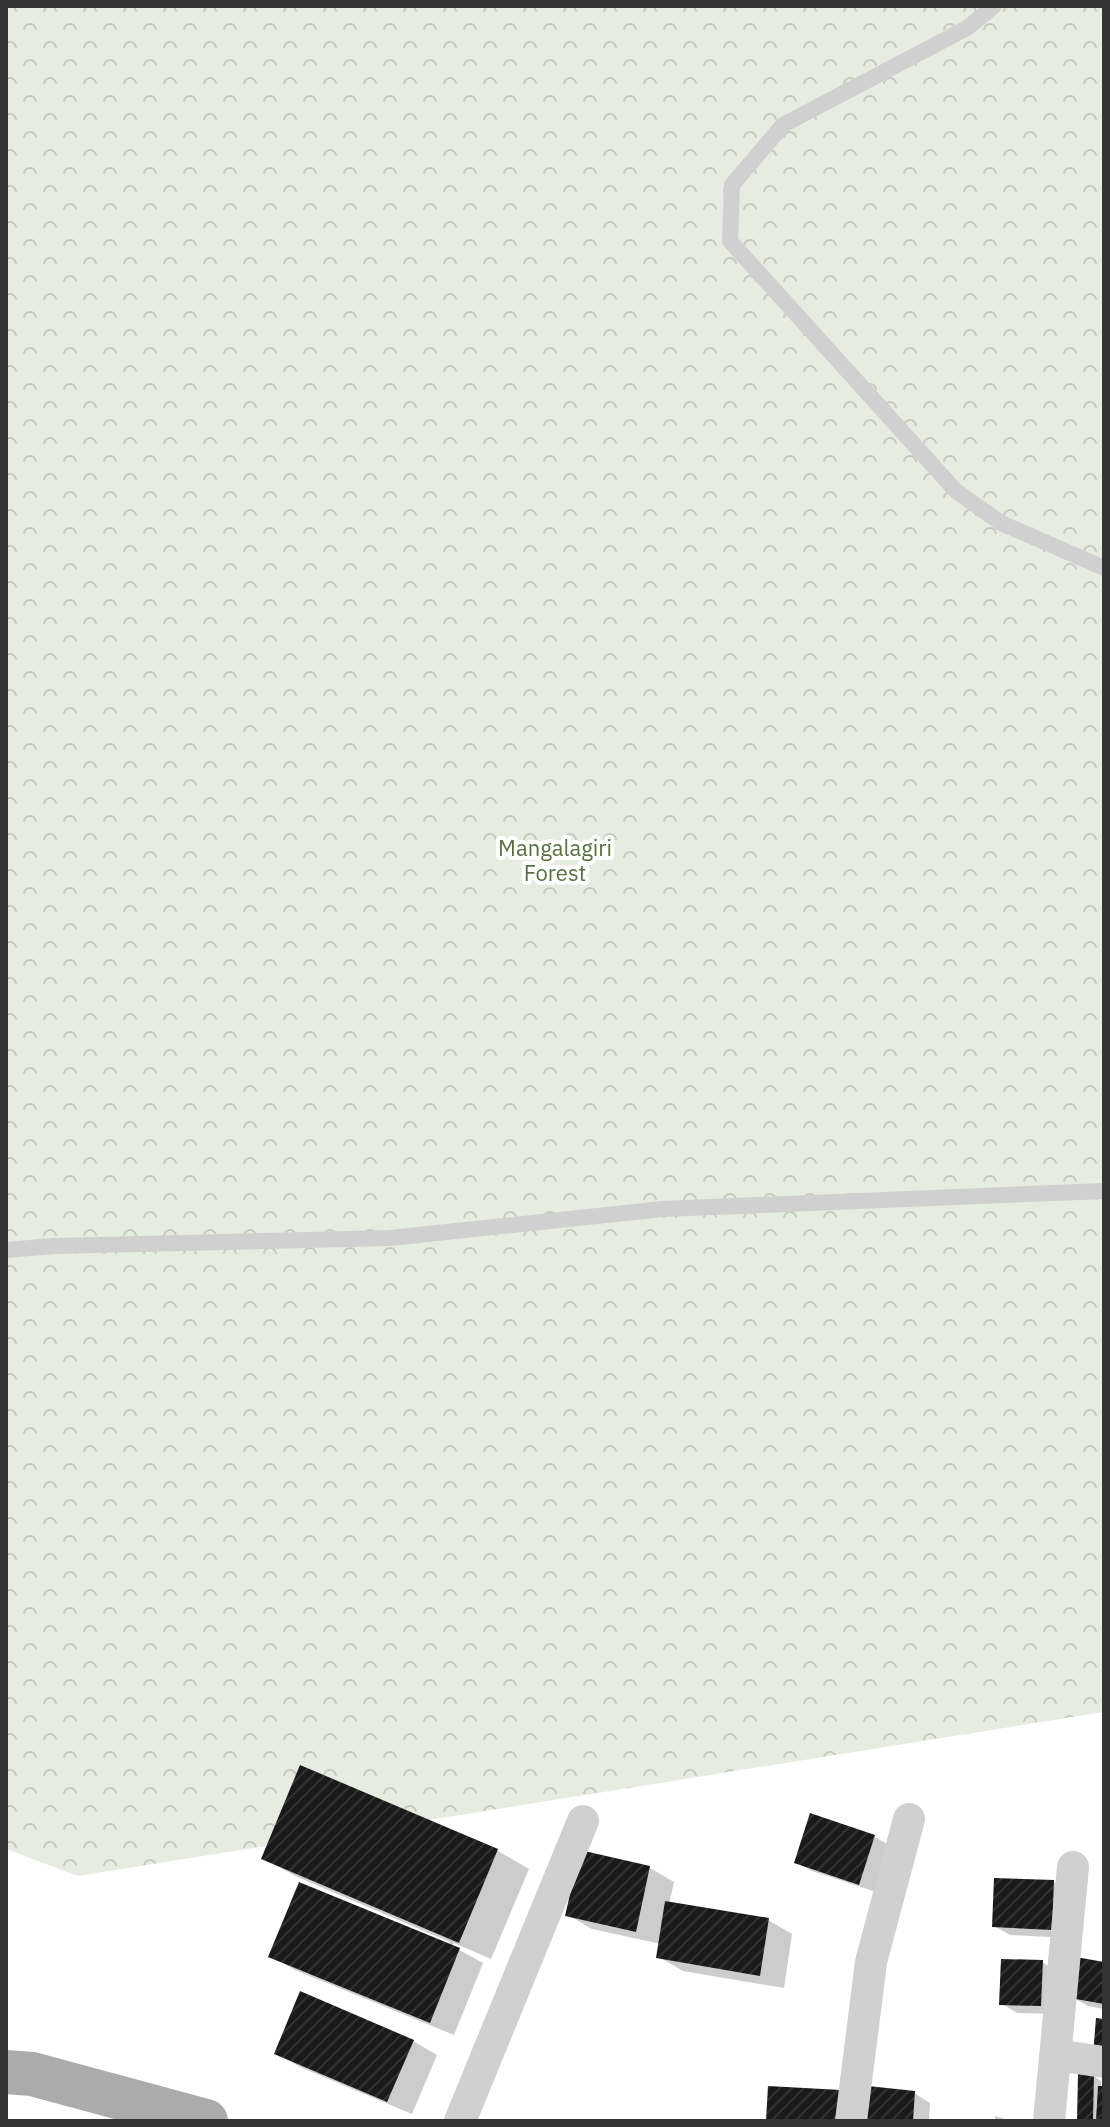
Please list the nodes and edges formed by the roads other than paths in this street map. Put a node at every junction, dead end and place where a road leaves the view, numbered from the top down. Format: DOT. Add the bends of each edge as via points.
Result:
graph roads {
  1 [pos="994,6"];
  2 [pos="1104,568"];
  3 [pos="1104,1191"];
  4 [pos="6,1250"];
  5 [pos="909,1819"];
  6 [pos="583,1821"];
  7 [pos="1073,1867"];
  8 [pos="1056,2055"];
  9 [pos="1104,2062"];
  10 [pos="6,2072"];
  11 [pos="206,2121"];
  12 [pos="460,2121"];
  13 [pos="851,2121"];
  14 [pos="1049,2121"];
  1 -- 2 [label="lane" via="967,28 783,125 732,185 730,241 956,491 1001,523"];
  3 -- 4 [label="lane" via="663,1209 390,1238"];
  5 -- 13 [label="street" via="871,1962"];
  6 -- 12 [label="street"];
  7 -- 8 [label="street"];
  8 -- 9 [label="street"];
  8 -- 14 [label="street"];
  10 -- 11 [label="main road" via="32,2074"];
}
